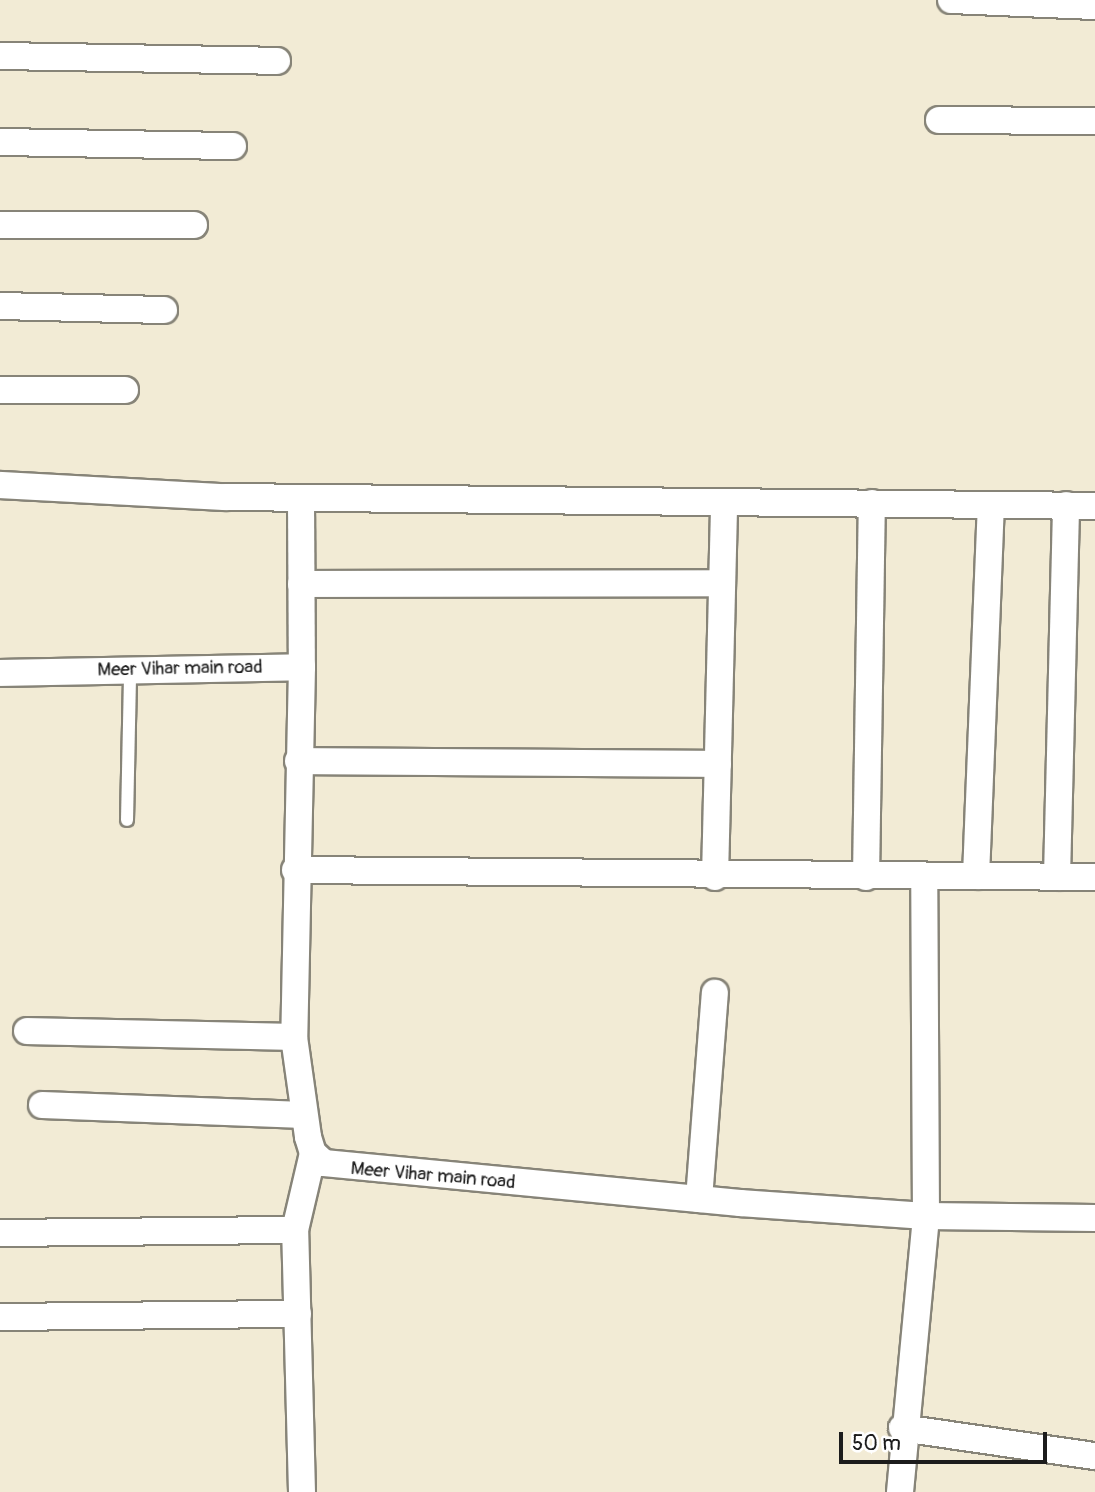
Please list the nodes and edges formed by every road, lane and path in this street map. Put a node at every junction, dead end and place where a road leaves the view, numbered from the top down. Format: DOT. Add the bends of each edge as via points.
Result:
graph roads {
  1 [pos="951,0"];
  2 [pos="1095,6"];
  3 [pos="0,56"];
  4 [pos="277,61"];
  5 [pos="939,120"];
  6 [pos="1095,121"];
  7 [pos="0,142"];
  8 [pos="233,146"];
  9 [pos="0,225"];
  10 [pos="194,225"];
  11 [pos="0,306"];
  12 [pos="164,310"];
  13 [pos="0,390"];
  14 [pos="125,390"];
  15 [pos="0,485"];
  16 [pos="301,498"];
  17 [pos="724,502"];
  18 [pos="872,503"];
  19 [pos="991,505"];
  20 [pos="1066,505"];
  21 [pos="1095,506"];
  22 [pos="722,583"];
  23 [pos="301,584"];
  24 [pos="302,667"];
  25 [pos="130,671"];
  26 [pos="0,673"];
  27 [pos="298,761"];
  28 [pos="718,764"];
  29 [pos="127,820"];
  30 [pos="295,870"];
  31 [pos="976,876"];
  32 [pos="715,877"];
  33 [pos="866,877"];
  34 [pos="924,877"];
  35 [pos="1058,877"];
  36 [pos="1095,877"];
  37 [pos="715,993"];
  38 [pos="27,1031"];
  39 [pos="294,1037"];
  40 [pos="42,1105"];
  41 [pos="304,1115"];
  42 [pos="313,1153"];
  43 [pos="699,1199"];
  44 [pos="926,1216"];
  45 [pos="1095,1219"];
  46 [pos="295,1230"];
  47 [pos="0,1233"];
  48 [pos="299,1314"];
  49 [pos="1,1317"];
  50 [pos="902,1428"];
  51 [pos="1095,1456"];
  52 [pos="302,1492"];
  53 [pos="900,1492"];
  1 -- 2 [label="street"];
  3 -- 4 [label="street"];
  5 -- 6 [label="street"];
  7 -- 8 [label="street"];
  9 -- 10 [label="street"];
  11 -- 12 [label="street"];
  13 -- 14 [label="street"];
  15 -- 16 [label="street"];
  16 -- 17 [label="street"];
  16 -- 23 [label="street"];
  17 -- 18 [label="street"];
  17 -- 22 [label="street"];
  18 -- 19 [label="street"];
  18 -- 33 [label="street"];
  19 -- 20 [label="street"];
  19 -- 31 [label="street"];
  20 -- 21 [label="street"];
  20 -- 35 [label="street"];
  22 -- 23 [label="street"];
  22 -- 28 [label="street"];
  23 -- 24 [label="street"];
  24 -- 25 [label="street, Meer Vihar main road"];
  24 -- 27 [label="street"];
  25 -- 26 [label="street, Meer Vihar main road"];
  25 -- 29 [label="lane"];
  27 -- 28 [label="street"];
  27 -- 30 [label="street"];
  28 -- 32 [label="street"];
  30 -- 32 [label="street"];
  30 -- 39 [label="street"];
  31 -- 34 [label="street"];
  31 -- 35 [label="street"];
  32 -- 33 [label="street"];
  33 -- 34 [label="street"];
  34 -- 44 [label="street"];
  35 -- 36 [label="street"];
  37 -- 43 [label="street"];
  38 -- 39 [label="street"];
  39 -- 41 [label="street"];
  40 -- 41 [label="street"];
  41 -- 42 [label="street"];
  42 -- 43 [label="street, Meer Vihar main road" via="324,1163 342,1168"];
  42 -- 46 [label="street"];
  43 -- 44 [label="street, Meer Vihar main road"];
  44 -- 45 [label="street, Meer Vihar main road"];
  44 -- 50 [label="street"];
  46 -- 47 [label="street"];
  46 -- 48 [label="street"];
  48 -- 49 [label="street"];
  48 -- 52 [label="street"];
  50 -- 51 [label="street"];
  50 -- 53 [label="street"];
}
